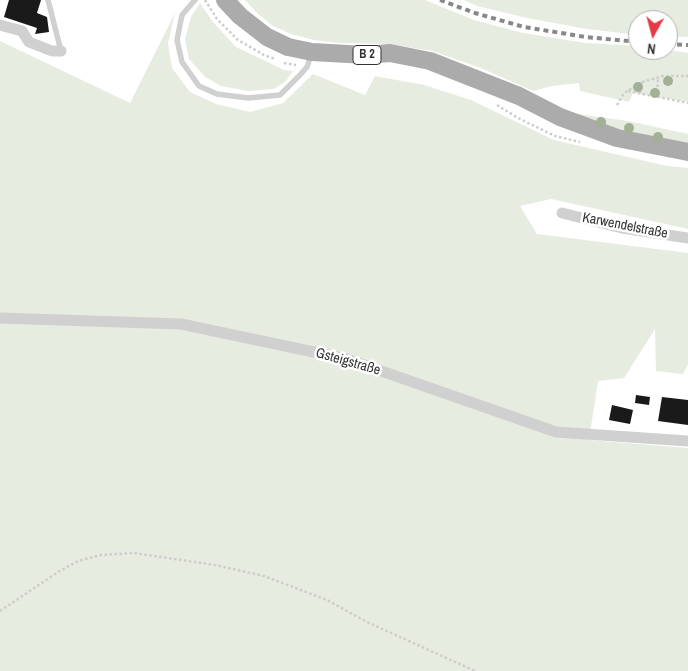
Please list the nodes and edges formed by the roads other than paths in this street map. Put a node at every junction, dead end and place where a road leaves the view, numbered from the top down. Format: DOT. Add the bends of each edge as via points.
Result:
graph roads {
  1 [pos="48,0"];
  2 [pos="195,0"];
  3 [pos="225,0"];
  4 [pos="0,25"];
  5 [pos="61,51"];
  6 [pos="310,59"];
  7 [pos="688,152"];
  8 [pos="562,213"];
  9 [pos="688,238"];
  10 [pos="0,318"];
  11 [pos="688,441"];
  1 -- 5 [label="lane"];
  2 -- 6 [label="lane" via="182,14 177,40 182,62 198,86 217,94 248,98 280,95 300,75"];
  3 -- 6 [label="main road, B 2" via="266,37"];
  4 -- 5 [label="street" via="22,31 29,42"];
  6 -- 7 [label="main road, B 2" via="390,53 430,61 617,138"];
  8 -- 9 [label="street, Karwendelstraße" via="622,228"];
  10 -- 11 [label="street, Gsteigstraße" via="181,324 347,359 556,432"];
}
